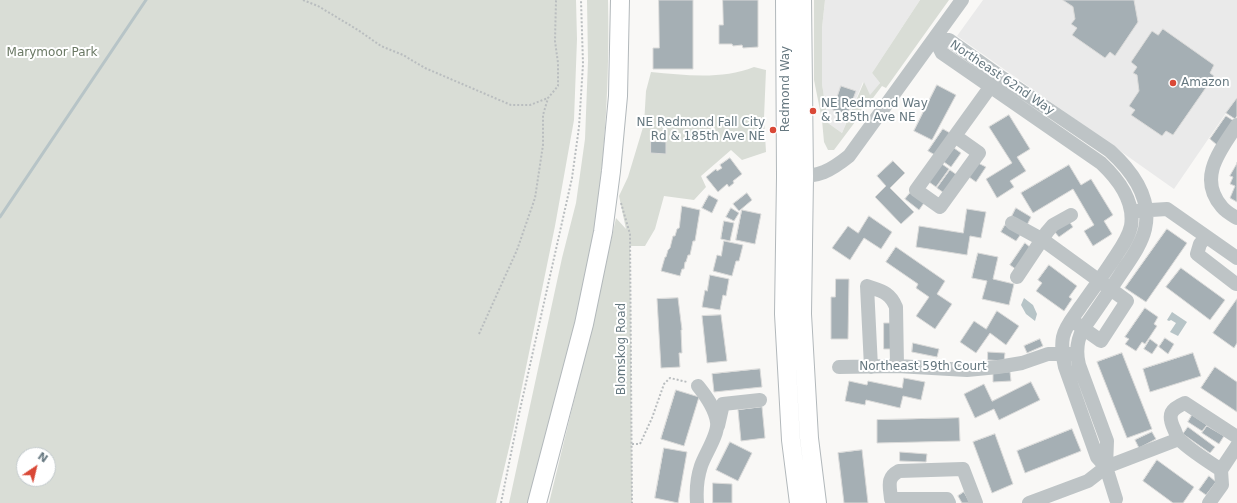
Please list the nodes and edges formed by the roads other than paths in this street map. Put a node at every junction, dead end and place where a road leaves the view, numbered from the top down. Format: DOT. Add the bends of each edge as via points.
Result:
graph roads {
  1 [pos="620,0"];
  2 [pos="785,0"];
  3 [pos="802,0"];
  4 [pos="962,0"];
  5 [pos="935,39"];
  6 [pos="994,81"];
  7 [pos="1237,125"];
  8 [pos="955,136"];
  9 [pos="795,177"];
  10 [pos="1145,210"];
  11 [pos="1131,211"];
  12 [pos="1071,215"];
  13 [pos="1237,218"];
  14 [pos="1012,223"];
  15 [pos="1206,237"];
  16 [pos="1042,240"];
  17 [pos="1237,258"];
  18 [pos="1017,277"];
  19 [pos="1237,283"];
  20 [pos="1104,285"];
  21 [pos="1071,320"];
  22 [pos="1083,329"];
  23 [pos="1076,354"];
  24 [pos="1062,355"];
  25 [pos="897,366"];
  26 [pos="839,367"];
  27 [pos="871,368"];
  28 [pos="698,386"];
  29 [pos="760,400"];
  30 [pos="716,430"];
  31 [pos="1237,436"];
  32 [pos="1179,440"];
  33 [pos="1237,446"];
  34 [pos="1106,467"];
  35 [pos="1221,470"];
  36 [pos="1115,502"];
  37 [pos="537,503"];
  38 [pos="697,503"];
  39 [pos="800,503"];
  40 [pos="817,503"];
  41 [pos="949,503"];
  42 [pos="976,503"];
  43 [pos="1029,503"];
  44 [pos="1209,503"];
  1 -- 37 [label="main road" via="618,96 603,232 584,324"];
  2 -- 9 [label="main road, Redmond Way"];
  3 -- 9 [label="main road, Redmond Way"];
  4 -- 5 [label="street"];
  5 -- 6 [label="street, Northeast 62nd Way" via="949,40"];
  5 -- 9 [label="street" via="849,156 834,168 816,176"];
  6 -- 8 [label="street"];
  6 -- 10 [label="street, Northeast 62nd Way" via="1110,151 1132,174 1141,190"];
  6 -- 11 [label="street, Northeast 62nd Way" via="1112,173 1128,199"];
  7 -- 13 [label="street" via="1218,153 1210,182 1213,194 1223,208"];
  8 -- 8 [label="street" via="916,190 940,207 979,153"];
  9 -- 39 [label="main road" via="784,314 791,440"];
  9 -- 40 [label="main road" via="809,438"];
  10 -- 11 [label="street"];
  10 -- 15 [label="street" via="1167,209"];
  10 -- 20 [label="street, Northeast 62nd Way" via="1145,229 1137,249"];
  11 -- 20 [label="street" via="1131,226"];
  12 -- 16 [label="street" via="1053,225"];
  14 -- 16 [label="street"];
  15 -- 17 [label="street"];
  15 -- 19 [label="street" via="1200,244 1197,254"];
  16 -- 18 [label="street"];
  16 -- 20 [label="street"];
  20 -- 21 [label="street"];
  20 -- 22 [label="street"];
  20 -- 22 [label="street" via="1127,301 1101,341"];
  21 -- 22 [label="street"];
  21 -- 24 [label="street" via="1063,337"];
  22 -- 23 [label="street"];
  23 -- 24 [label="street, Northeast 59th Court"];
  23 -- 34 [label="street" via="1106,441"];
  24 -- 25 [label="street, Northeast 59th Court" via="1048,354 1022,363 974,369"];
  24 -- 34 [label="street" via="1097,457"];
  25 -- 27 [label="street, Northeast 59th Court"];
  25 -- 27 [label="street" via="896,307 885,293 867,286"];
  26 -- 27 [label="street, Northeast 59th Court"];
  28 -- 30 [label="street" via="709,401 717,422"];
  29 -- 30 [label="street" via="723,404"];
  30 -- 38 [label="street" via="699,472"];
  31 -- 32 [label="street" via="1185,403 1173,409 1170,417"];
  32 -- 34 [label="street"];
  32 -- 35 [label="street"];
  33 -- 35 [label="street"];
  34 -- 36 [label="street"];
  34 -- 43 [label="street" via="1088,481"];
  35 -- 44 [label="street" via="1222,485"];
  41 -- 42 [label="street" via="947,499 891,499 890,479 899,471 963,469"];
}
